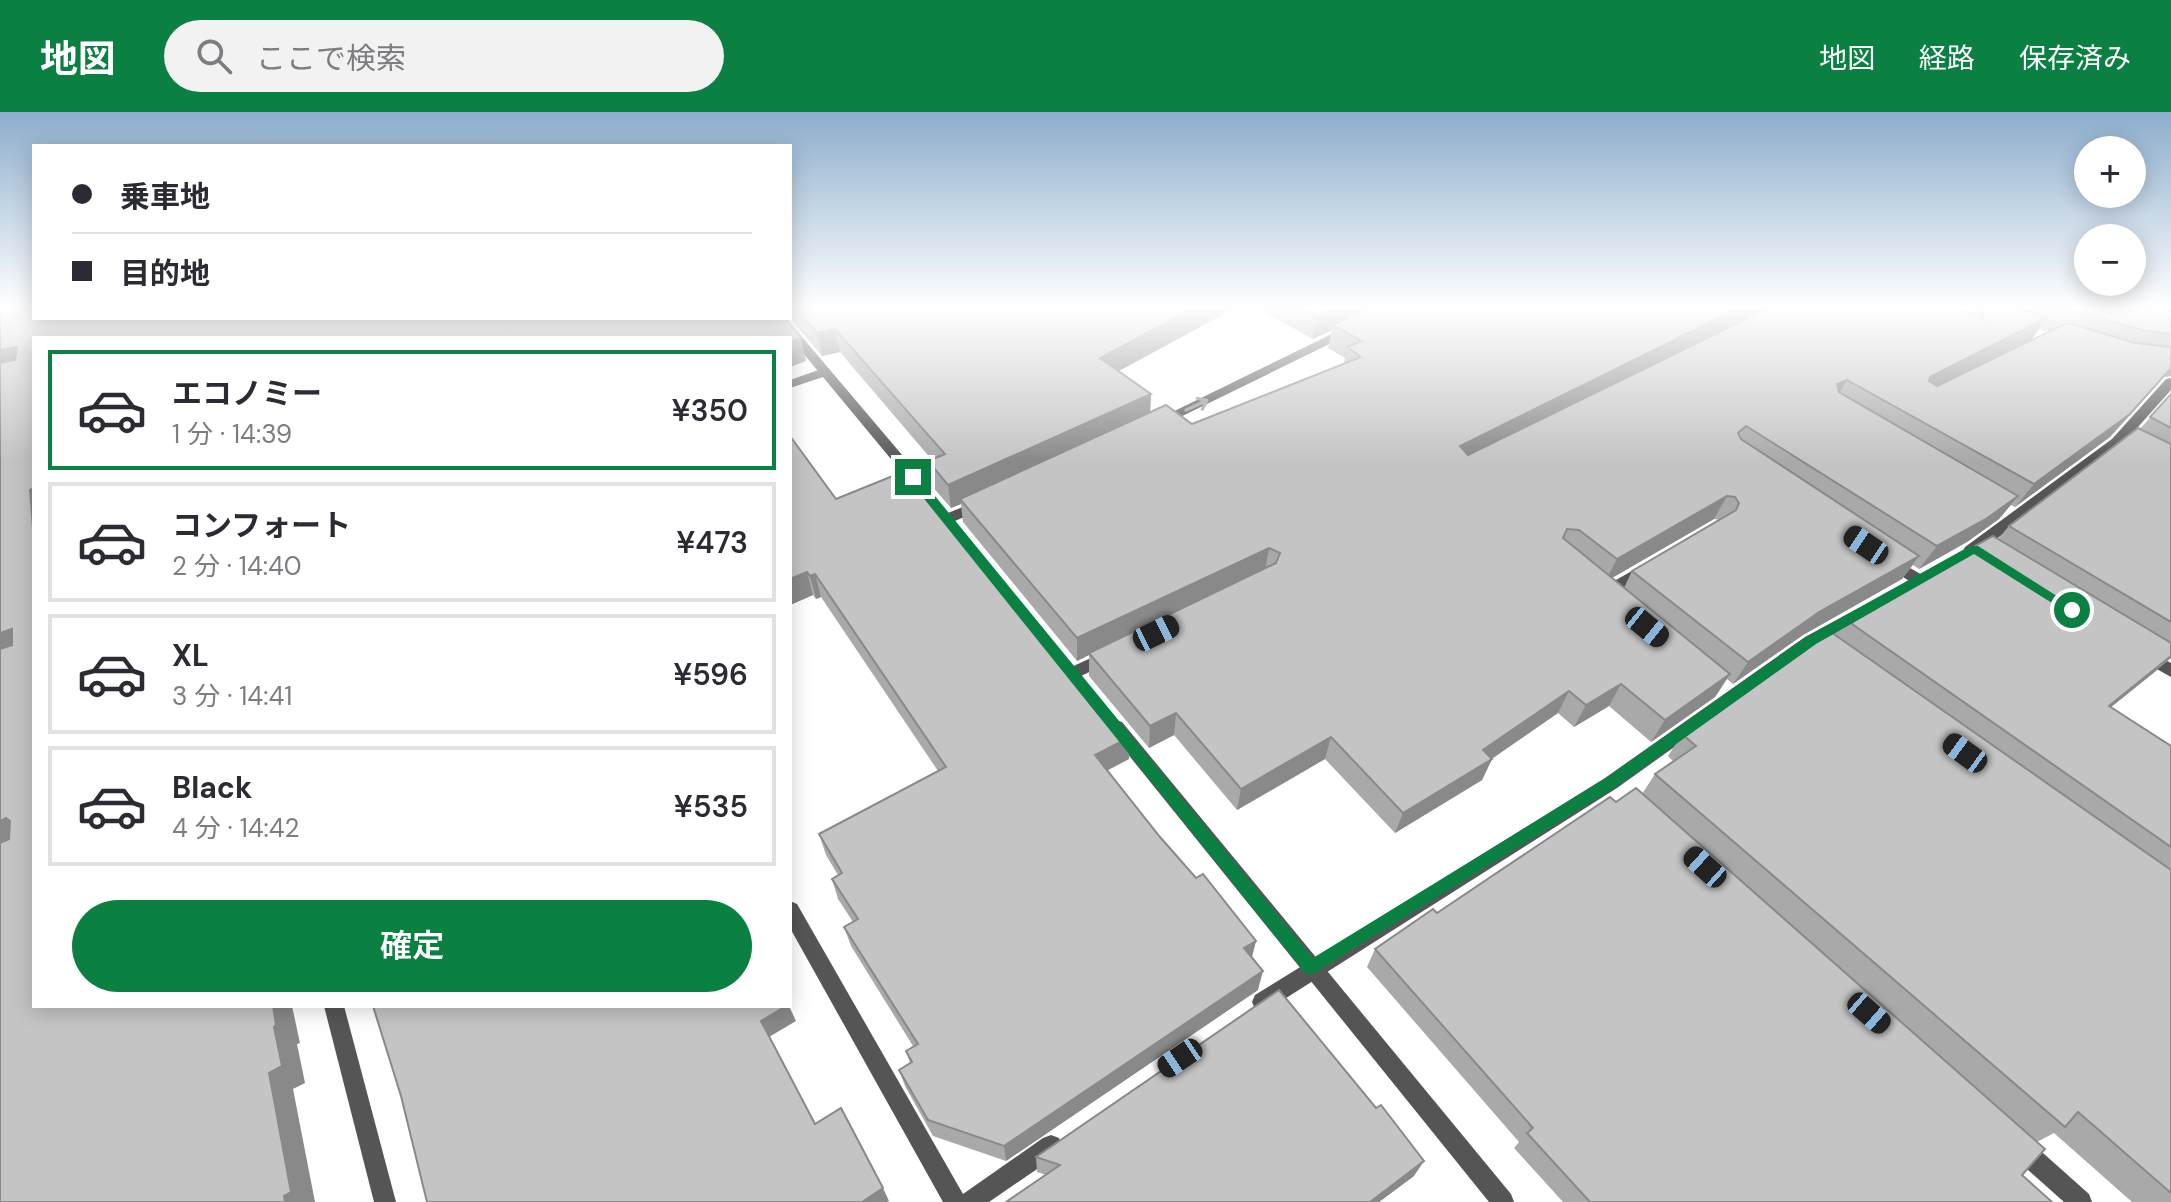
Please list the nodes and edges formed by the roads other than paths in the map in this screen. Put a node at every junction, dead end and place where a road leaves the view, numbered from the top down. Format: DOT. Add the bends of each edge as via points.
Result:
graph roads {
  1 [pos="813,359"];
  2 [pos="1288,359"];
  3 [pos="824,372"];
  4 [pos="2171,382"];
  5 [pos="792,383"];
  6 [pos="1146,428"];
  7 [pos="991,500"];
  8 [pos="1879,554"];
  9 [pos="1974,554"];
  10 [pos="1667,556"];
  11 [pos="1919,580"];
  12 [pos="1605,593"];
  13 [pos="1878,603"];
  14 [pos="1128,646"];
  15 [pos="2132,647"];
  16 [pos="2171,671"];
  17 [pos="1073,673"];
  18 [pos="1103,710"];
  19 [pos="792,914"];
  20 [pos="1311,968"];
  21 [pos="335,1008"];
  22 [pos="1245,1013"];
  23 [pos="1999,1129"];
  24 [pos="1075,1130"];
  25 [pos="385,1202"];
  26 [pos="955,1202"];
  27 [pos="970,1202"];
  28 [pos="1503,1202"];
  29 [pos="2081,1202"];
  1 -- 3 [label="street"];
  6 -- 2 [label="street, one-way"];
  3 -- 5 [label="street"];
  3 -- 7 [label="street" via="944,514"];
  4 -- 9 [label="street" via="2123,446 2011,515"];
  8 -- 11 [label="street"];
  10 -- 12 [label="street"];
  13 -- 20 [label="street" via="1817,645 1727,692 1616,788"];
  14 -- 17 [label="street"];
  15 -- 16 [label="street"];
  18 -- 20 [label="street"];
  19 -- 26 [label="street"];
  20 -- 22 [label="street"];
  20 -- 28 [label="street"];
  21 -- 25 [label="street"];
  23 -- 29 [label="street"];
  24 -- 27 [label="street"];
}
